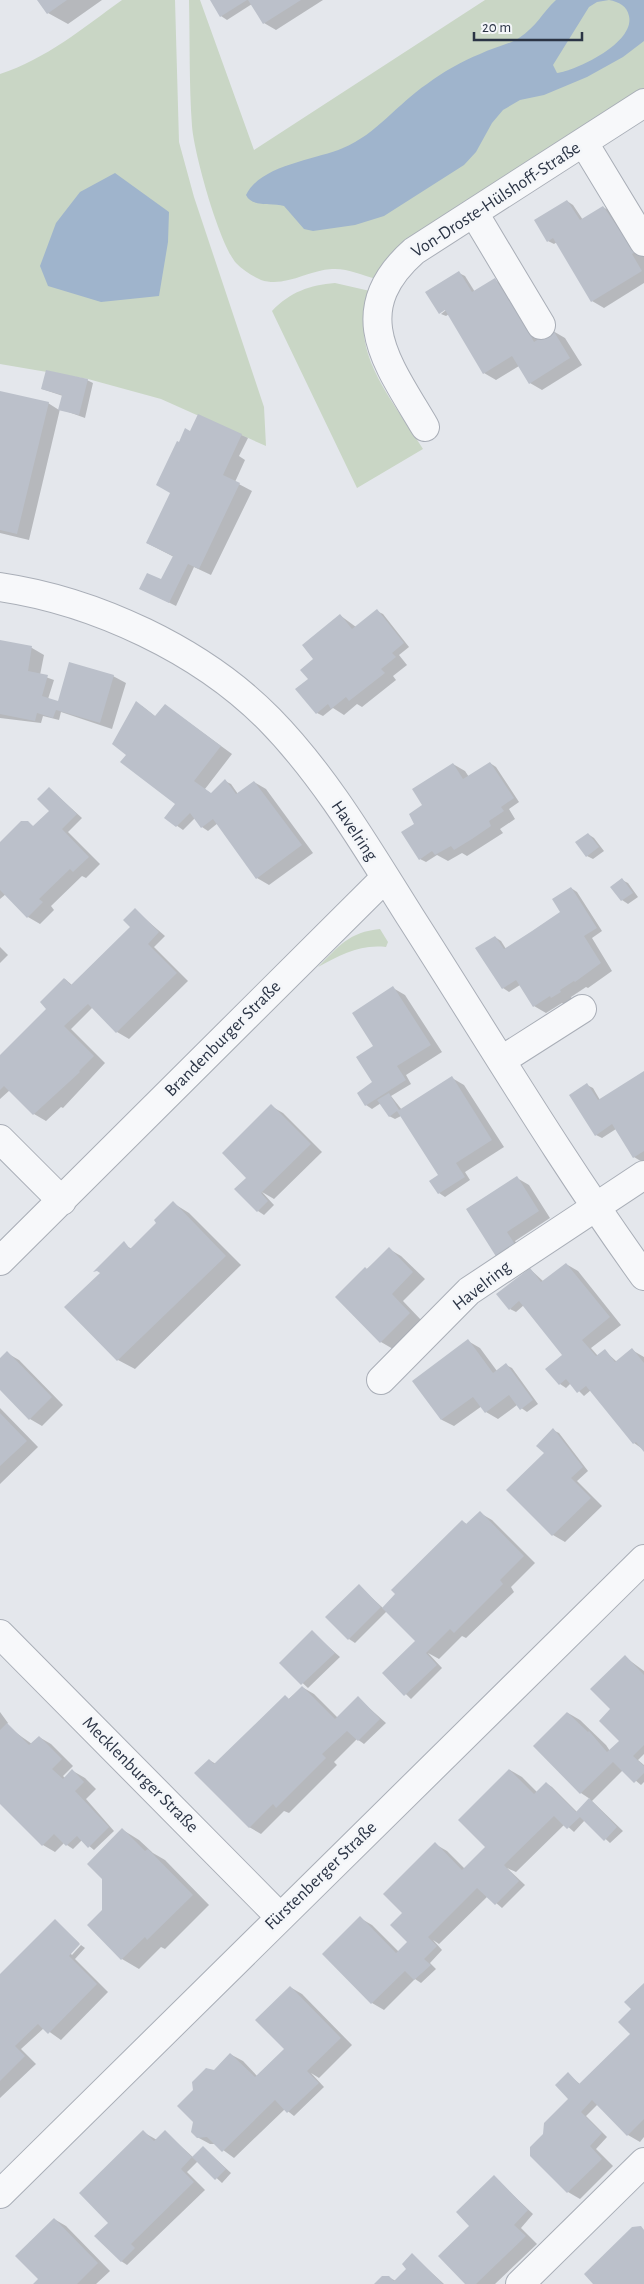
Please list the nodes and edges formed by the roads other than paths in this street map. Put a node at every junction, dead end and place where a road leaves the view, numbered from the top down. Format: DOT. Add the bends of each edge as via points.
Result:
graph roads {
  1 [pos="644,103"];
  2 [pos="584,143"];
  3 [pos="474,213"];
  4 [pos="644,242"];
  5 [pos="542,325"];
  6 [pos="425,428"];
  7 [pos="0,587"];
  8 [pos="385,878"];
  9 [pos="582,1009"];
  10 [pos="502,1060"];
  11 [pos="0,1139"];
  12 [pos="644,1175"];
  13 [pos="62,1201"];
  14 [pos="596,1206"];
  15 [pos="0,1261"];
  16 [pos="644,1276"];
  17 [pos="381,1380"];
  18 [pos="644,1559"];
  19 [pos="0,1634"];
  20 [pos="280,1917"];
  21 [pos="644,2162"];
  22 [pos="0,2194"];
  23 [pos="520,2284"];
  1 -- 2 [label="street, Von-Droste-Hülshoff-Straße"];
  2 -- 3 [label="street, Von-Droste-Hülshoff-Straße"];
  2 -- 4 [label="street"];
  3 -- 5 [label="street"];
  3 -- 6 [label="street, Von-Droste-Hülshoff-Straße" via="414,251 401,262 382,290 377,319 378,337 386,360"];
  7 -- 8 [label="street, Havelring" via="78,604 126,624 181,652 227,684 268,717 299,752"];
  8 -- 10 [label="street, Havelring"];
  8 -- 13 [label="street, Brandenburger Straße"];
  9 -- 10 [label="street"];
  10 -- 14 [label="street, Havelring"];
  11 -- 13 [label="street"];
  12 -- 14 [label="street"];
  13 -- 15 [label="street, Brandenburger Straße"];
  14 -- 16 [label="street, Havelring"];
  14 -- 17 [label="street, Havelring" via="469,1291"];
  18 -- 20 [label="street, Fürstenberger Straße"];
  19 -- 20 [label="street, Mecklenburger Straße"];
  20 -- 22 [label="street, Fürstenberger Straße"];
  21 -- 23 [label="street"];
}
